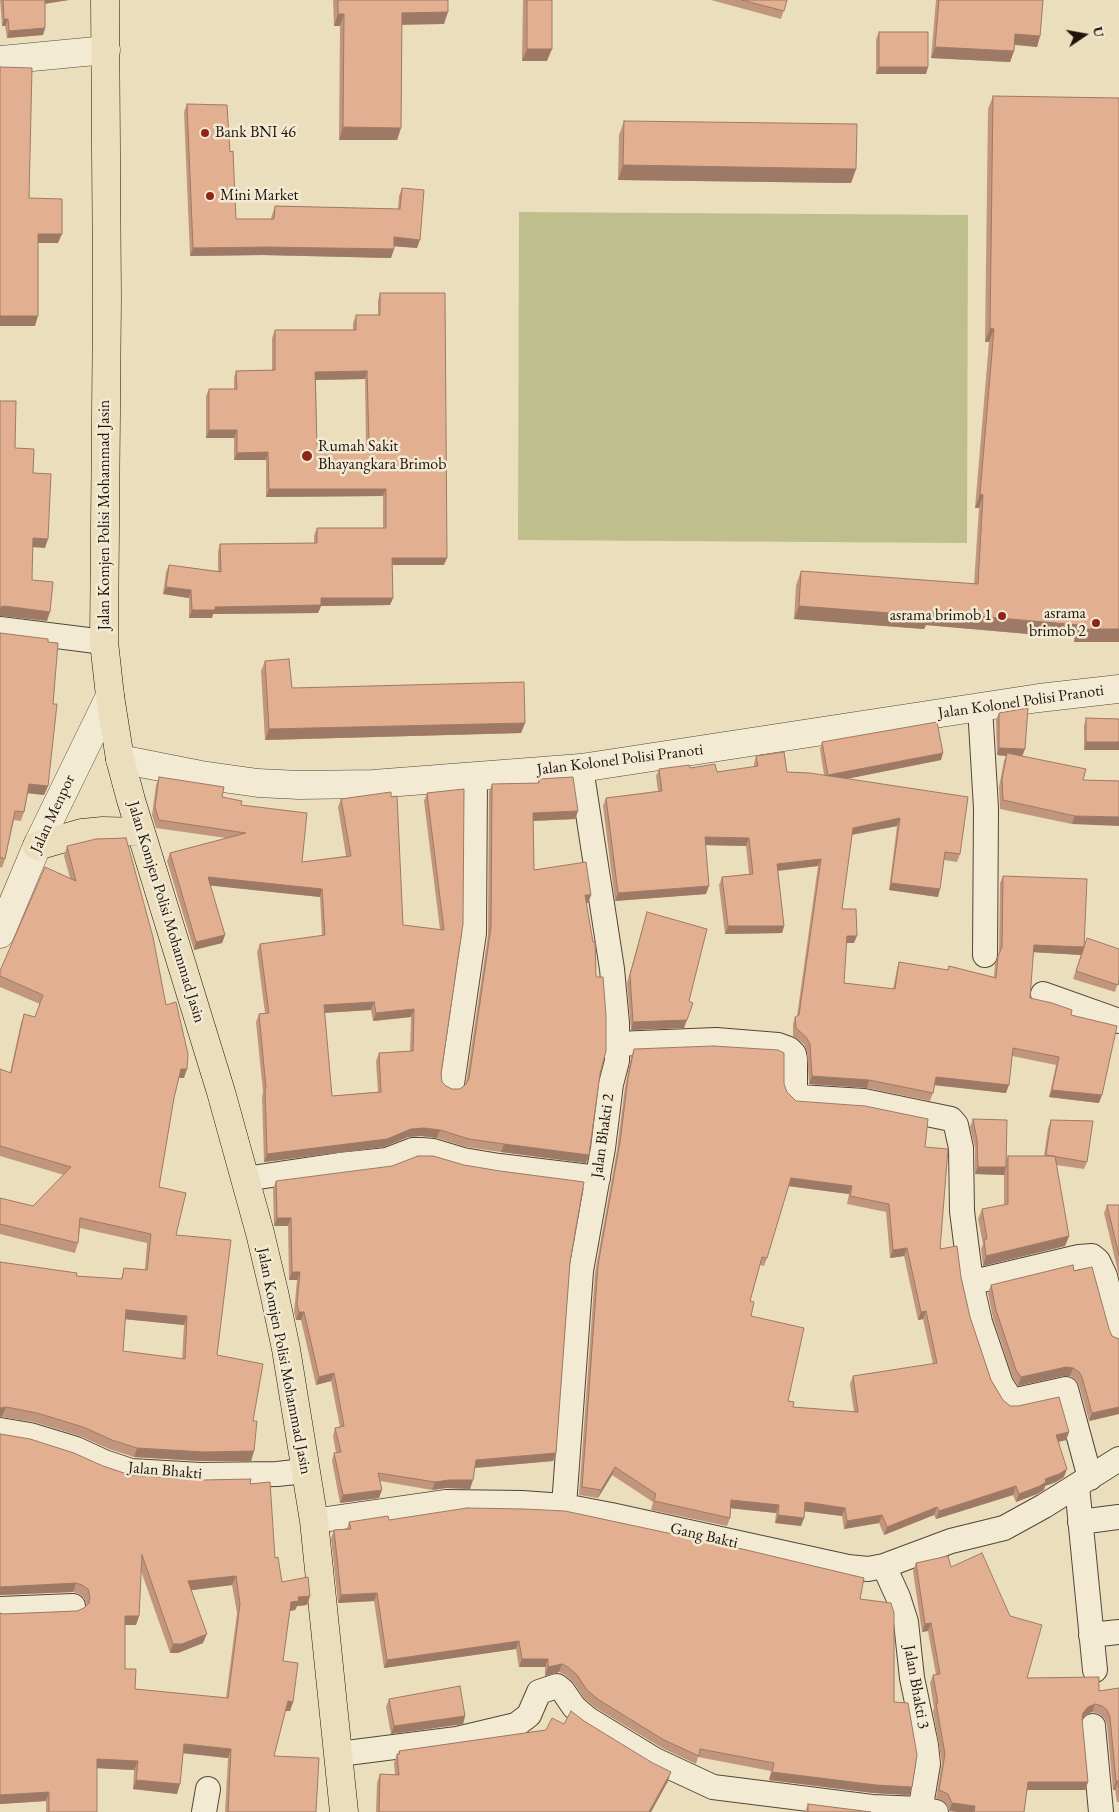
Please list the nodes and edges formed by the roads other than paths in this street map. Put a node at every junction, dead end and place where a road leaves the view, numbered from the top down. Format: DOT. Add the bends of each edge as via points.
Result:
graph roads {
  1 [pos="105,0"];
  2 [pos="106,50"];
  3 [pos="0,60"];
  4 [pos="0,630"];
  5 [pos="104,642"];
  6 [pos="1119,689"];
  7 [pos="110,696"];
  8 [pos="980,707"];
  9 [pos="120,759"];
  10 [pos="581,768"];
  11 [pos="475,776"];
  12 [pos="140,832"];
  13 [pos="37,846"];
  14 [pos="0,934"];
  15 [pos="985,955"];
  16 [pos="1043,994"];
  17 [pos="1119,1021"];
  18 [pos="616,1044"];
  19 [pos="452,1084"];
  20 [pos="598,1178"];
  21 [pos="245,1180"];
  22 [pos="982,1280"];
  23 [pos="1119,1334"];
  24 [pos="0,1430"];
  25 [pos="1119,1459"];
  26 [pos="305,1471"];
  27 [pos="1081,1497"];
  28 [pos="564,1506"];
  29 [pos="1119,1517"];
  30 [pos="314,1521"];
  31 [pos="884,1566"];
  32 [pos="73,1606"];
  33 [pos="0,1609"];
  34 [pos="1119,1632"];
  35 [pos="1091,1635"];
  36 [pos="1095,1670"];
  37 [pos="1093,1726"];
  38 [pos="339,1754"];
  39 [pos="208,1789"];
  40 [pos="926,1811"];
  41 [pos="204,1812"];
  42 [pos="344,1812"];
  43 [pos="1101,1812"];
  1 -- 2 [label="main road, Jalan Komjen Polisi Mohammad Jasin"];
  2 -- 3 [label="street"];
  2 -- 5 [label="main road, Jalan Komjen Polisi Mohammad Jasin"];
  4 -- 5 [label="street"];
  5 -- 7 [label="main road, Jalan Komjen Polisi Mohammad Jasin"];
  6 -- 8 [label="street, Jalan Kolonel Polisi Pranoti"];
  7 -- 9 [label="main road, Jalan Komjen Polisi Mohammad Jasin"];
  7 -- 13 [label="street, Jalan Menpor"];
  8 -- 10 [label="street, Jalan Kolonel Polisi Pranoti"];
  8 -- 15 [label="street" via="986,808"];
  9 -- 11 [label="street, Jalan Kolonel Polisi Pranoti" via="201,775 291,785 373,784"];
  9 -- 12 [label="main road, Jalan Komjen Polisi Mohammad Jasin"];
  10 -- 11 [label="street, Jalan Kolonel Polisi Pranoti"];
  10 -- 18 [label="street, Jalan Bhakti 2" via="612,969"];
  11 -- 19 [label="street" via="474,933"];
  12 -- 13 [label="main road" via="82,833"];
  12 -- 21 [label="main road, Jalan Komjen Polisi Mohammad Jasin" via="216,1072"];
  13 -- 14 [label="street, Jalan Menpor"];
  16 -- 17 [label="street"];
  18 -- 20 [label="street, Jalan Bhakti 2" via="617,1061"];
  18 -- 27 [label="street" via="716,1040 778,1046 790,1049 794,1054 795,1092 799,1097 864,1101 951,1120 956,1124 961,1148 962,1212 980,1322 1001,1384 1012,1401 1066,1389"];
  20 -- 21 [label="street" via="499,1166 433,1151 413,1150 387,1160"];
  20 -- 28 [label="street, Jalan Bhakti 2" via="581,1271"];
  21 -- 26 [label="main road, Jalan Komjen Polisi Mohammad Jasin" via="286,1349"];
  22 -- 23 [label="street" via="1092,1256 1105,1276"];
  24 -- 26 [label="street, Jalan Bhakti" via="76,1449 131,1471 230,1475"];
  25 -- 27 [label="street, Gang Bakti"];
  26 -- 30 [label="main road, Jalan Komjen Polisi Mohammad Jasin"];
  27 -- 29 [label="street"];
  27 -- 31 [label="street, Gang Bakti" via="1004,1528 951,1541"];
  27 -- 35 [label="street"];
  28 -- 30 [label="street, Gang Bakti" via="446,1502"];
  28 -- 31 [label="street, Gang Bakti" via="848,1568"];
  30 -- 38 [label="main road, Jalan Komjen Polisi Mohammad Jasin"];
  31 -- 40 [label="street, Jalan Bhakti 3" via="906,1622 912,1678 926,1745"];
  32 -- 33 [label="street"];
  34 -- 35 [label="street"];
  35 -- 36 [label="street"];
  37 -- 43 [label="street"];
  38 -- 40 [label="street" via="458,1739 516,1725 530,1715 539,1692 557,1686 574,1708 588,1719 655,1760 712,1787"];
  38 -- 42 [label="main road, Jalan Komjen Polisi Mohammad Jasin"];
  39 -- 41 [label="street"];
}
